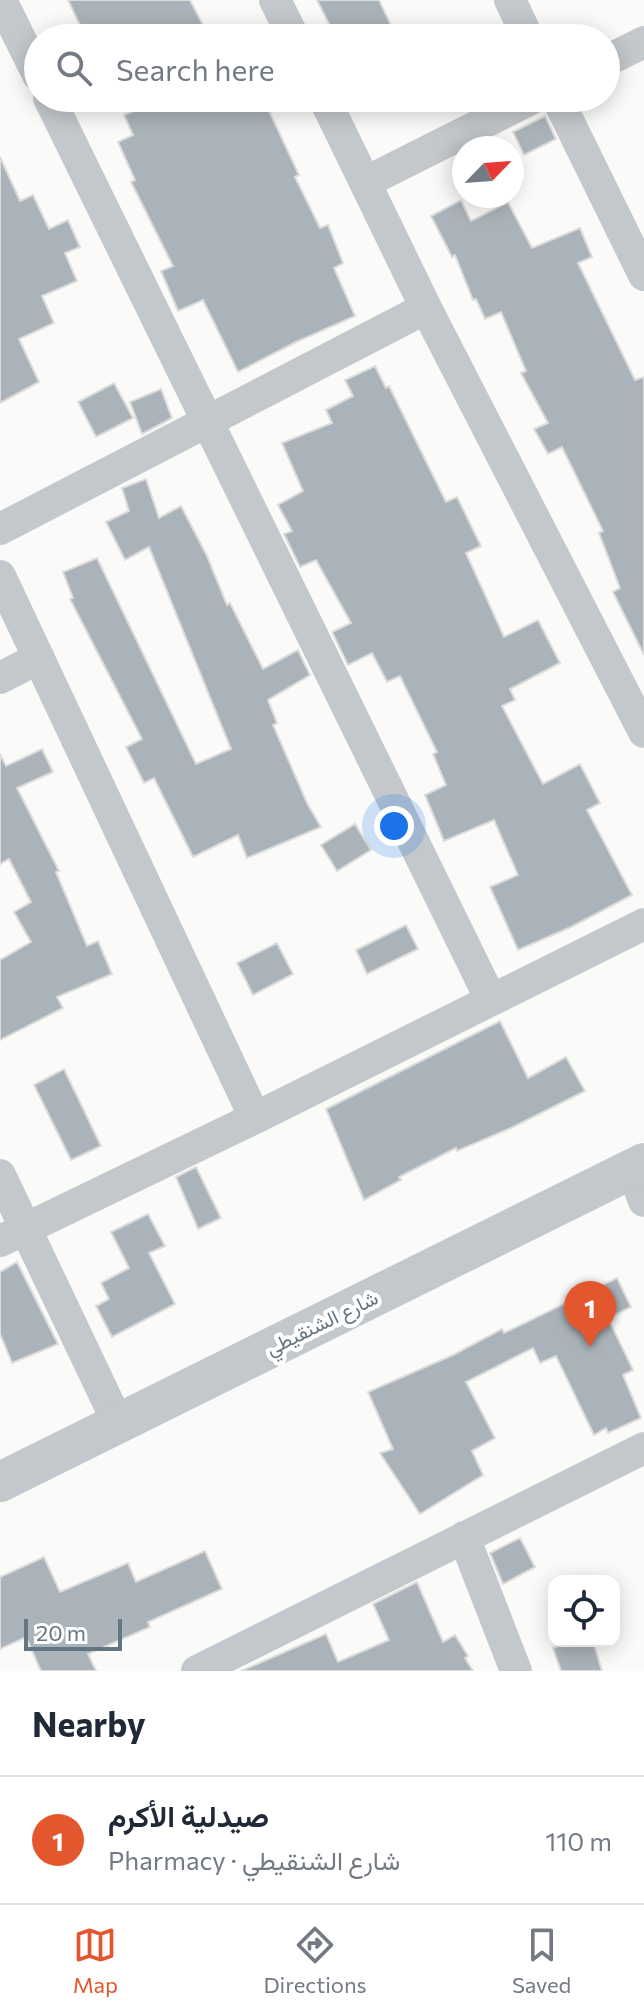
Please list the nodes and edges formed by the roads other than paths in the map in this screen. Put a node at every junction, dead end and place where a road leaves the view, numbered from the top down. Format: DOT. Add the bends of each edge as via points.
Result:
graph roads {
  1 [pos="1,0"];
  2 [pos="275,0"];
  3 [pos="510,0"];
  4 [pos="287,24"];
  5 [pos="521,24"];
  6 [pos="644,42"];
  7 [pos="24,47"];
  8 [pos="620,54"];
  9 [pos="56,112"];
  10 [pos="331,112"];
  11 [pos="505,112"];
  12 [pos="564,112"];
  13 [pos="366,182"];
  14 [pos="644,275"];
  15 [pos="426,308"];
  16 [pos="209,420"];
  17 [pos="0,529"];
  18 [pos="0,576"];
  19 [pos="39,658"];
  20 [pos="0,678"];
  21 [pos="644,732"];
  22 [pos="644,924"];
  23 [pos="491,1000"];
  24 [pos="255,1118"];
  25 [pos="0,1175"];
  26 [pos="640,1178"];
  27 [pos="13,1235"];
  28 [pos="118,1423"];
  29 [pos="644,1448"];
  30 [pos="0,1482"];
  31 [pos="464,1537"];
  32 [pos="234,1662"];
  33 [pos="197,1671"];
  34 [pos="516,1671"];
  1 -- 7 [label="street"];
  2 -- 4 [label="street"];
  3 -- 5 [label="street"];
  6 -- 8 [label="street"];
  9 -- 16 [label="street"];
  10 -- 13 [label="street"];
  11 -- 13 [label="street"];
  12 -- 14 [label="street"];
  13 -- 15 [label="street"];
  15 -- 16 [label="street"];
  15 -- 21 [label="street"];
  16 -- 17 [label="street"];
  16 -- 23 [label="street"];
  18 -- 19 [label="street"];
  19 -- 20 [label="street"];
  19 -- 24 [label="street"];
  22 -- 23 [label="street"];
  23 -- 24 [label="street"];
  24 -- 27 [label="street"];
  25 -- 27 [label="street"];
  26 -- 28 [label="street, شارع الشنقيطي"];
  27 -- 28 [label="street"];
  28 -- 30 [label="street, شارع الشنقيطي"];
  29 -- 31 [label="street"];
  31 -- 32 [label="street"];
  31 -- 34 [label="street"];
  32 -- 33 [label="street"];
}
